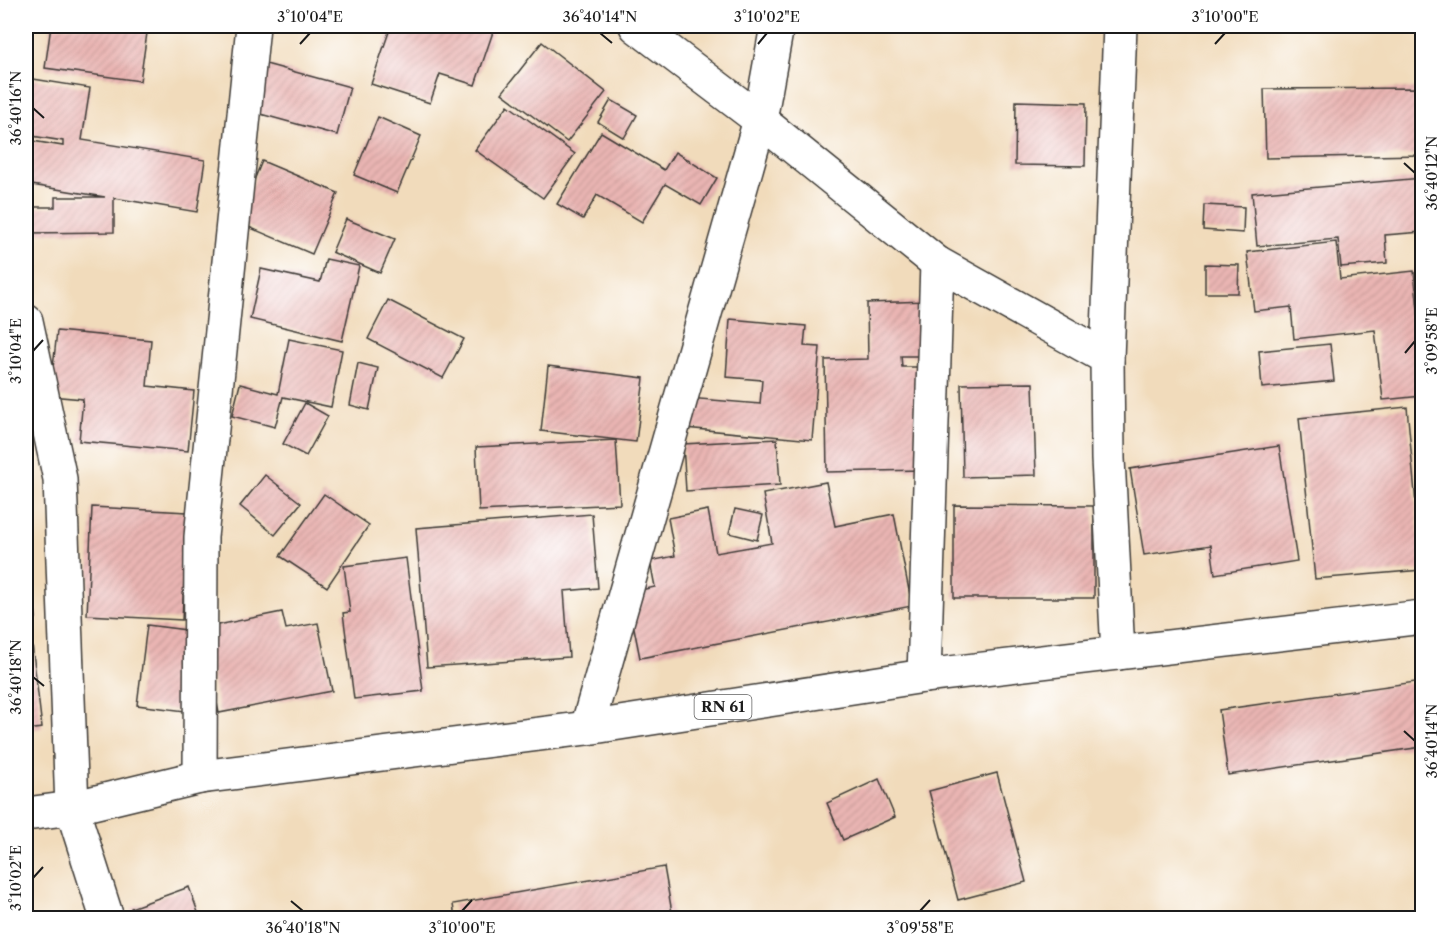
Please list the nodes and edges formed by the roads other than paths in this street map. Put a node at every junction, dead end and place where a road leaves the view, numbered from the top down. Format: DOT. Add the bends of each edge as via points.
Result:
graph roads {
  1 [pos="253,26"];
  2 [pos="636,26"];
  3 [pos="777,26"];
  4 [pos="1120,26"];
  5 [pos="760,120"];
  6 [pos="937,263"];
  7 [pos="26,321"];
  8 [pos="1107,358"];
  9 [pos="1422,617"];
  10 [pos="1118,652"];
  11 [pos="924,676"];
  12 [pos="587,728"];
  13 [pos="200,777"];
  14 [pos="72,808"];
  15 [pos="26,814"];
  16 [pos="107,918"];
  1 -- 13 [label="street" via="201,537"];
  2 -- 5 [label="street"];
  3 -- 5 [label="street"];
  4 -- 8 [label="street"];
  5 -- 6 [label="street"];
  5 -- 12 [label="street"];
  6 -- 8 [label="street"];
  6 -- 11 [label="street"];
  7 -- 14 [label="street" via="60,479"];
  8 -- 10 [label="street"];
  9 -- 10 [label="street, RN 61"];
  10 -- 11 [label="street, RN 61"];
  11 -- 12 [label="street, RN 61"];
  12 -- 13 [label="street, RN 61"];
  13 -- 14 [label="street, RN 61"];
  14 -- 15 [label="street, RN 61"];
  14 -- 16 [label="street"];
}
